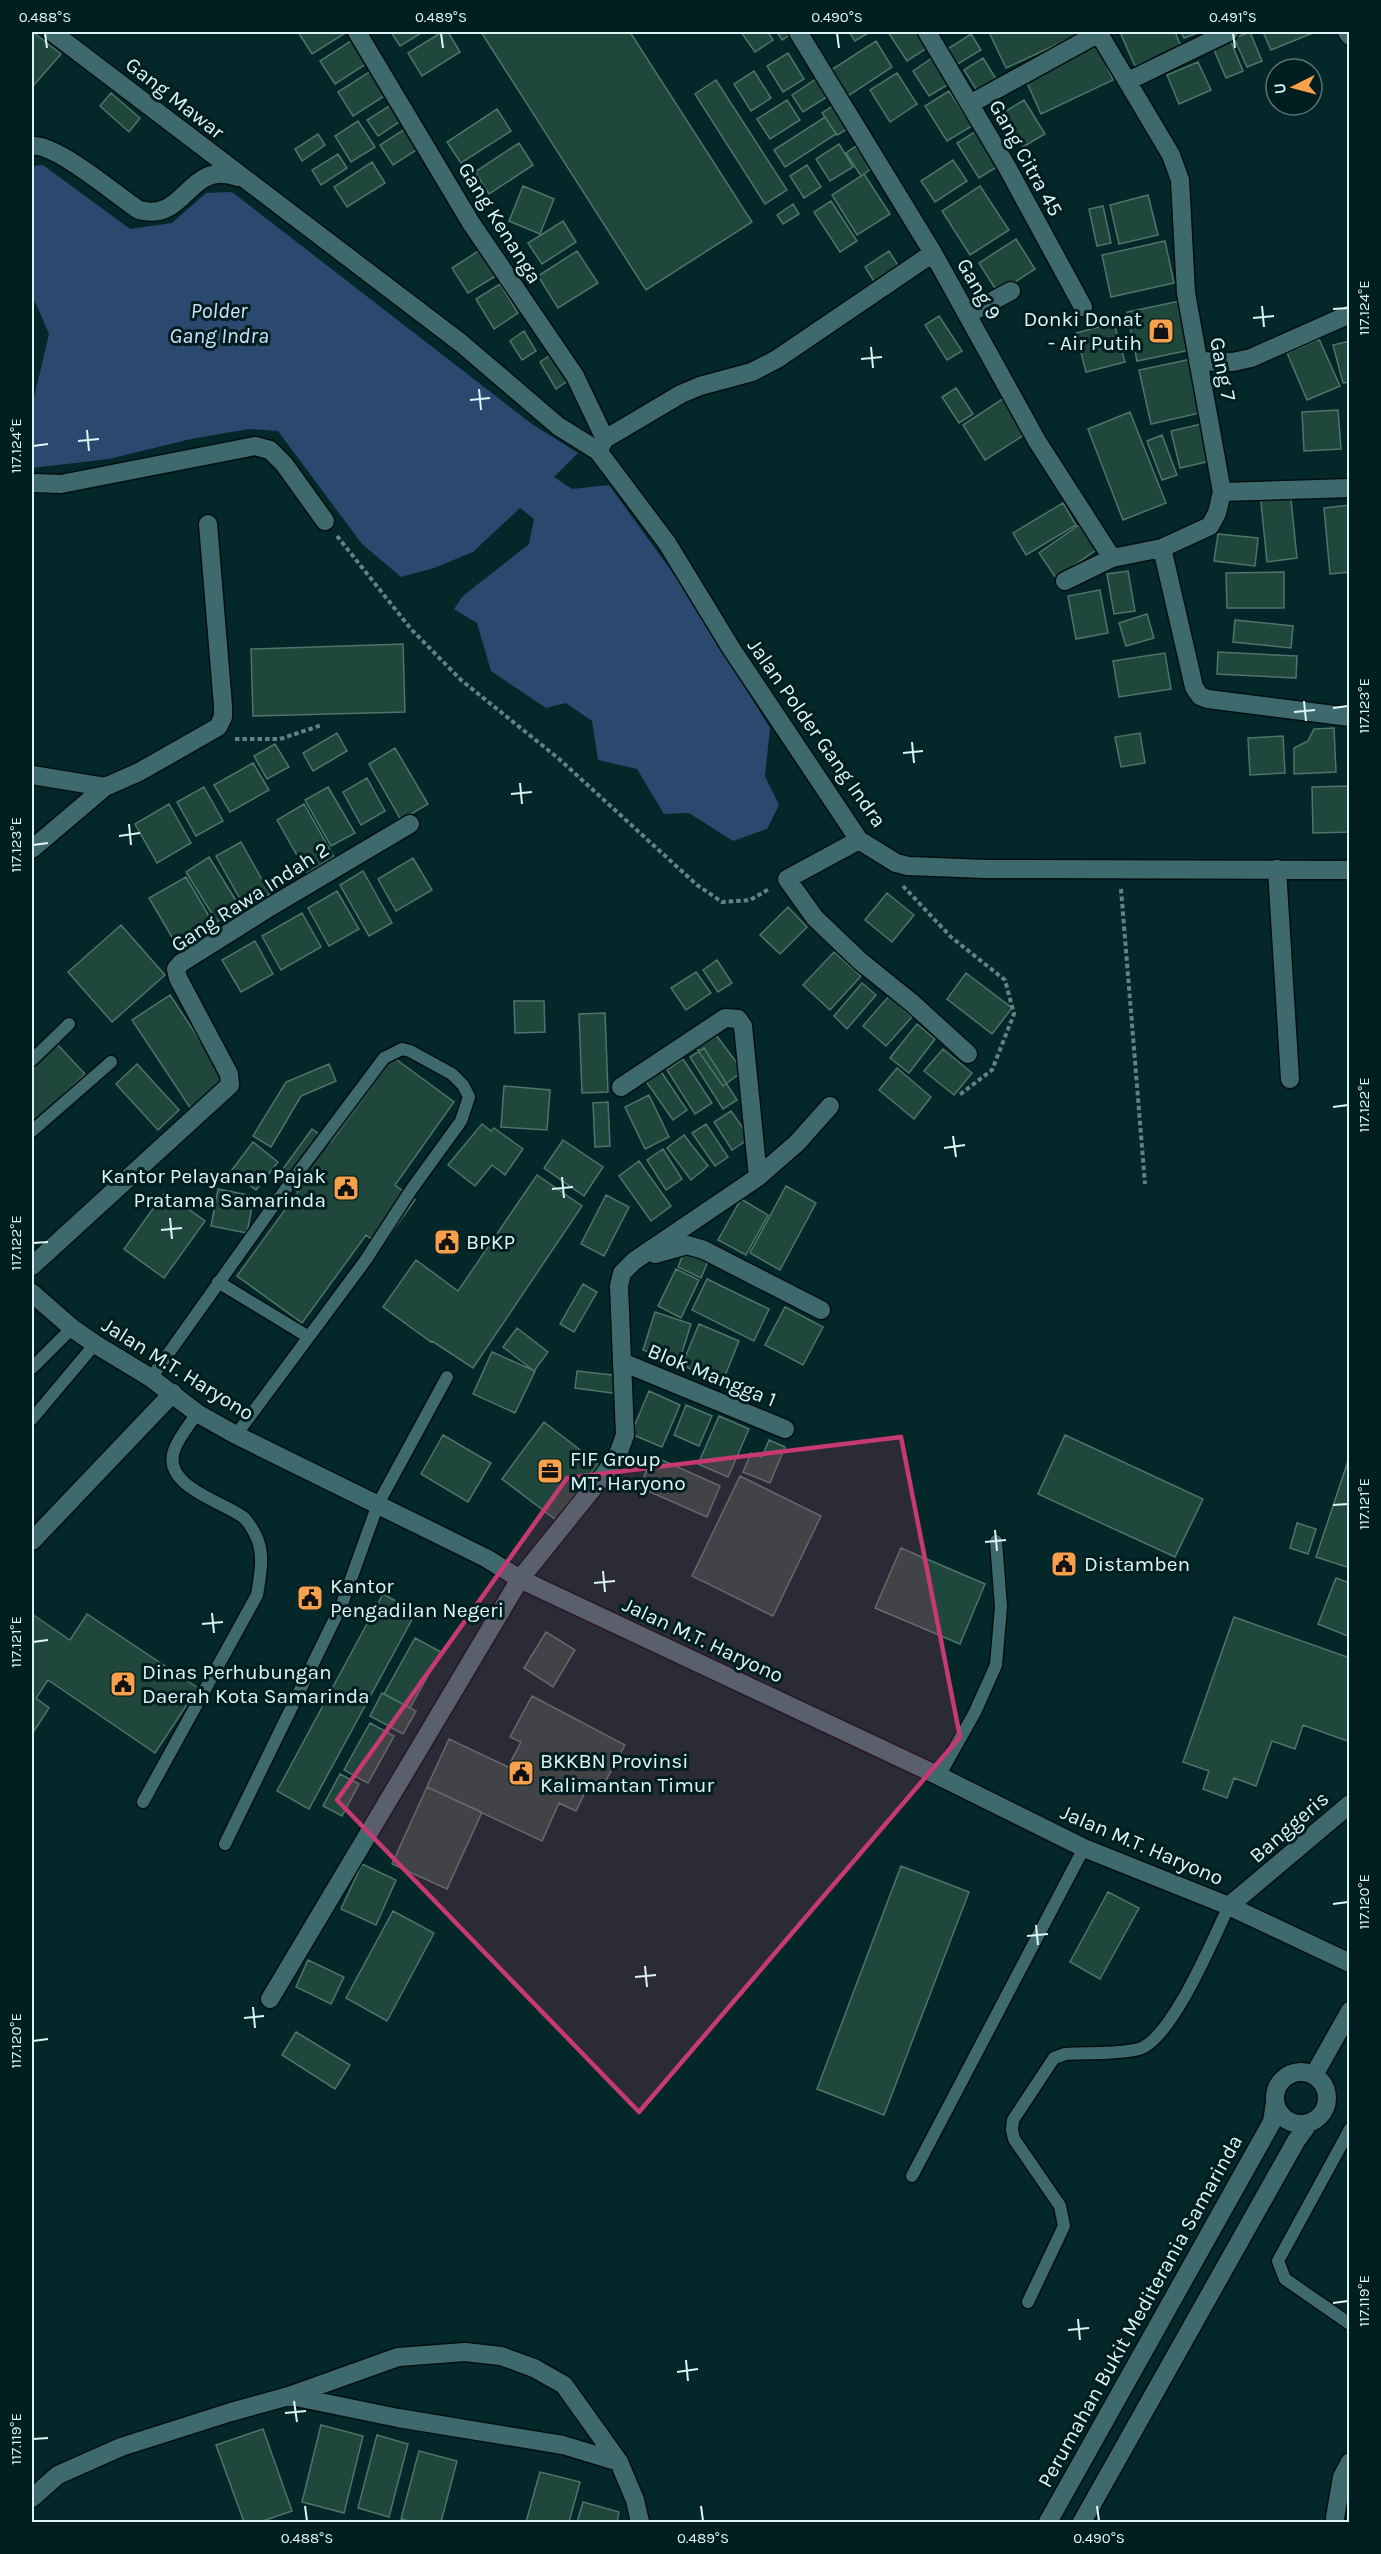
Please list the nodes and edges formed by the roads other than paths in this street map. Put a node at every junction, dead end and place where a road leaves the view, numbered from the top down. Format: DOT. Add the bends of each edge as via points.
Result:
graph roads {
  1 [pos="52,32"];
  2 [pos="357,32"];
  3 [pos="798,32"];
  4 [pos="927,32"];
  5 [pos="1099,32"];
  6 [pos="1229,32"];
  7 [pos="1347,32"];
  8 [pos="1350,36"];
  9 [pos="1128,81"];
  10 [pos="970,104"];
  11 [pos="32,146"];
  12 [pos="243,178"];
  13 [pos="933,253"];
  14 [pos="1011,291"];
  15 [pos="1083,307"];
  16 [pos="968,314"];
  17 [pos="1350,314"];
  18 [pos="1198,361"];
  19 [pos="602,445"];
  20 [pos="32,483"];
  21 [pos="1350,488"];
  22 [pos="1222,492"];
  23 [pos="325,521"];
  24 [pos="208,524"];
  25 [pos="1162,548"];
  26 [pos="1112,558"];
  27 [pos="1065,581"];
  28 [pos="1350,717"];
  29 [pos="32,775"];
  30 [pos="105,787"];
  31 [pos="410,824"];
  32 [pos="859,840"];
  33 [pos="32,849"];
  34 [pos="1277,869"];
  35 [pos="1350,870"];
  36 [pos="69,1024"];
  37 [pos="969,1054"];
  38 [pos="32,1060"];
  39 [pos="111,1062"];
  40 [pos="1290,1078"];
  41 [pos="621,1087"];
  42 [pos="830,1106"];
  43 [pos="32,1131"];
  44 [pos="758,1177"];
  45 [pos="633,1261"];
  46 [pos="32,1266"];
  47 [pos="218,1282"];
  48 [pos="32,1293"];
  49 [pos="821,1310"];
  50 [pos="72,1328"];
  51 [pos="307,1336"];
  52 [pos="95,1344"];
  53 [pos="622,1362"];
  54 [pos="32,1368"];
  55 [pos="447,1377"];
  56 [pos="151,1378"];
  57 [pos="173,1393"];
  58 [pos="197,1413"];
  59 [pos="32,1419"];
  60 [pos="785,1429"];
  61 [pos="236,1435"];
  62 [pos="378,1504"];
  63 [pos="32,1541"];
  64 [pos="996,1541"];
  65 [pos="520,1579"];
  66 [pos="939,1776"];
  67 [pos="144,1802"];
  68 [pos="1350,1804"];
  69 [pos="225,1844"];
  70 [pos="1084,1848"];
  71 [pos="1229,1906"];
  72 [pos="1350,1963"];
  73 [pos="270,1999"];
  74 [pos="1350,2011"];
  75 [pos="1314,2075"];
  76 [pos="1275,2103"];
  77 [pos="1309,2123"];
  78 [pos="1350,2128"];
  79 [pos="1345,2151"];
  80 [pos="912,2176"];
  81 [pos="1028,2302"];
  82 [pos="1350,2324"];
  83 [pos="289,2396"];
  84 [pos="619,2462"];
  85 [pos="1350,2462"];
  86 [pos="32,2498"];
  87 [pos="1335,2518"];
  88 [pos="640,2523"];
  89 [pos="1048,2523"];
  90 [pos="1082,2523"];
  1 -- 12 [label="street, Gang Mawar"];
  2 -- 19 [label="street, Gang Kenanga" via="471,223 574,376"];
  3 -- 13 [label="street, Gang 9"];
  4 -- 10 [label="street, Gang Citra 45"];
  5 -- 9 [label="street, Gang 7"];
  5 -- 10 [label="street"];
  6 -- 9 [label="street"];
  7 -- 8 [label="street"];
  9 -- 18 [label="street, Gang 7" via="1171,155 1180,180 1186,293"];
  10 -- 15 [label="street, Gang Citra 45"];
  11 -- 12 [label="street" via="55,152 138,210 150,213 167,210 208,175 224,172"];
  12 -- 19 [label="street, Gang Mawar" via="461,343 558,426"];
  13 -- 16 [label="street, Gang 9"];
  13 -- 19 [label="street" via="777,359 752,372 681,394"];
  14 -- 16 [label="street"];
  16 -- 26 [label="street, Gang 9" via="1037,441"];
  17 -- 18 [label="street" via="1251,358"];
  18 -- 22 [label="street, Gang 7"];
  19 -- 32 [label="street, Jalan Polder Gang Indra"];
  20 -- 23 [label="street" via="61,484 255,446 270,450 284,464"];
  21 -- 22 [label="street"];
  22 -- 25 [label="street, Gang 7" via="1210,526"];
  24 -- 30 [label="street" via="223,717 218,727 205,735"];
  25 -- 26 [label="street"];
  25 -- 28 [label="street" via="1189,671 1200,696"];
  26 -- 27 [label="street"];
  29 -- 30 [label="street"];
  30 -- 33 [label="street"];
  31 -- 46 [label="street, Gang Rawa Indah 2" via="181,963 176,969 178,978 229,1074 230,1085"];
  32 -- 34 [label="street, Jalan Polder Gang Indra" via="908,866"];
  32 -- 37 [label="street" via="787,879 815,918"];
  34 -- 35 [label="street, Jalan Polder Gang Indra"];
  34 -- 40 [label="street"];
  36 -- 38 [label="lane"];
  39 -- 43 [label="lane"];
  41 -- 44 [label="street" via="725,1018 738,1018 743,1026"];
  42 -- 44 [label="street" via="797,1143"];
  44 -- 45 [label="street"];
  45 -- 49 [label="street" via="687,1245"];
  45 -- 53 [label="street" via="622,1273 619,1286"];
  47 -- 51 [label="lane"];
  47 -- 51 [label="lane" via="384,1058 402,1050 410,1051 452,1074 469,1097 461,1121 365,1261"];
  47 -- 56 [label="lane"];
  48 -- 50 [label="street, Jalan M.T. Haryono"];
  50 -- 52 [label="street, Jalan M.T. Haryono"];
  50 -- 54 [label="lane"];
  51 -- 61 [label="lane"];
  52 -- 56 [label="street, Jalan M.T. Haryono"];
  52 -- 59 [label="lane"];
  53 -- 60 [label="street, Blok Mangga 1"];
  53 -- 65 [label="street" via="625,1435 619,1452"];
  55 -- 62 [label="lane"];
  56 -- 57 [label="street, Jalan M.T. Haryono"];
  57 -- 58 [label="street, Jalan M.T. Haryono"];
  57 -- 63 [label="street"];
  58 -- 61 [label="street, Jalan M.T. Haryono"];
  58 -- 67 [label="lane" via="174,1450 177,1477 245,1518 257,1538 262,1565 257,1595"];
  61 -- 62 [label="street, Jalan M.T. Haryono"];
  62 -- 65 [label="street, Jalan M.T. Haryono"];
  62 -- 69 [label="lane" via="342,1604"];
  64 -- 66 [label="lane" via="1001,1607 996,1665"];
  65 -- 66 [label="street, Jalan M.T. Haryono"];
  65 -- 73 [label="street"];
  66 -- 70 [label="street, Jalan M.T. Haryono"];
  68 -- 71 [label="street, Banggeris"];
  70 -- 71 [label="street, Jalan M.T. Haryono"];
  70 -- 80 [label="lane"];
  71 -- 72 [label="street, Jalan M.T. Haryono"];
  71 -- 81 [label="lane" via="1178,2010 1158,2036 1141,2049 1054,2058 1013,2120 1014,2139 1060,2206 1064,2226"];
  74 -- 75 [label="street"];
  75 -- 76 [label="street" via="1300,2072 1286,2076 1276,2088"];
  75 -- 77 [label="street" via="1324,2086 1327,2101 1322,2115"];
  76 -- 77 [label="street" via="1282,2116 1294,2124"];
  76 -- 89 [label="street, Perumahan Bukit Mediterania Samarinda" via="1272,2122"];
  77 -- 90 [label="street"];
  78 -- 79 [label="lane"];
  79 -- 82 [label="lane" via="1278,2261 1285,2279"];
  83 -- 84 [label="street" via="563,2445"];
  83 -- 84 [label="street" via="398,2357 465,2352 501,2356 564,2385"];
  83 -- 86 [label="street" via="121,2447 58,2475"];
  84 -- 88 [label="street" via="635,2499"];
  85 -- 87 [label="street" via="1342,2477"];
}
